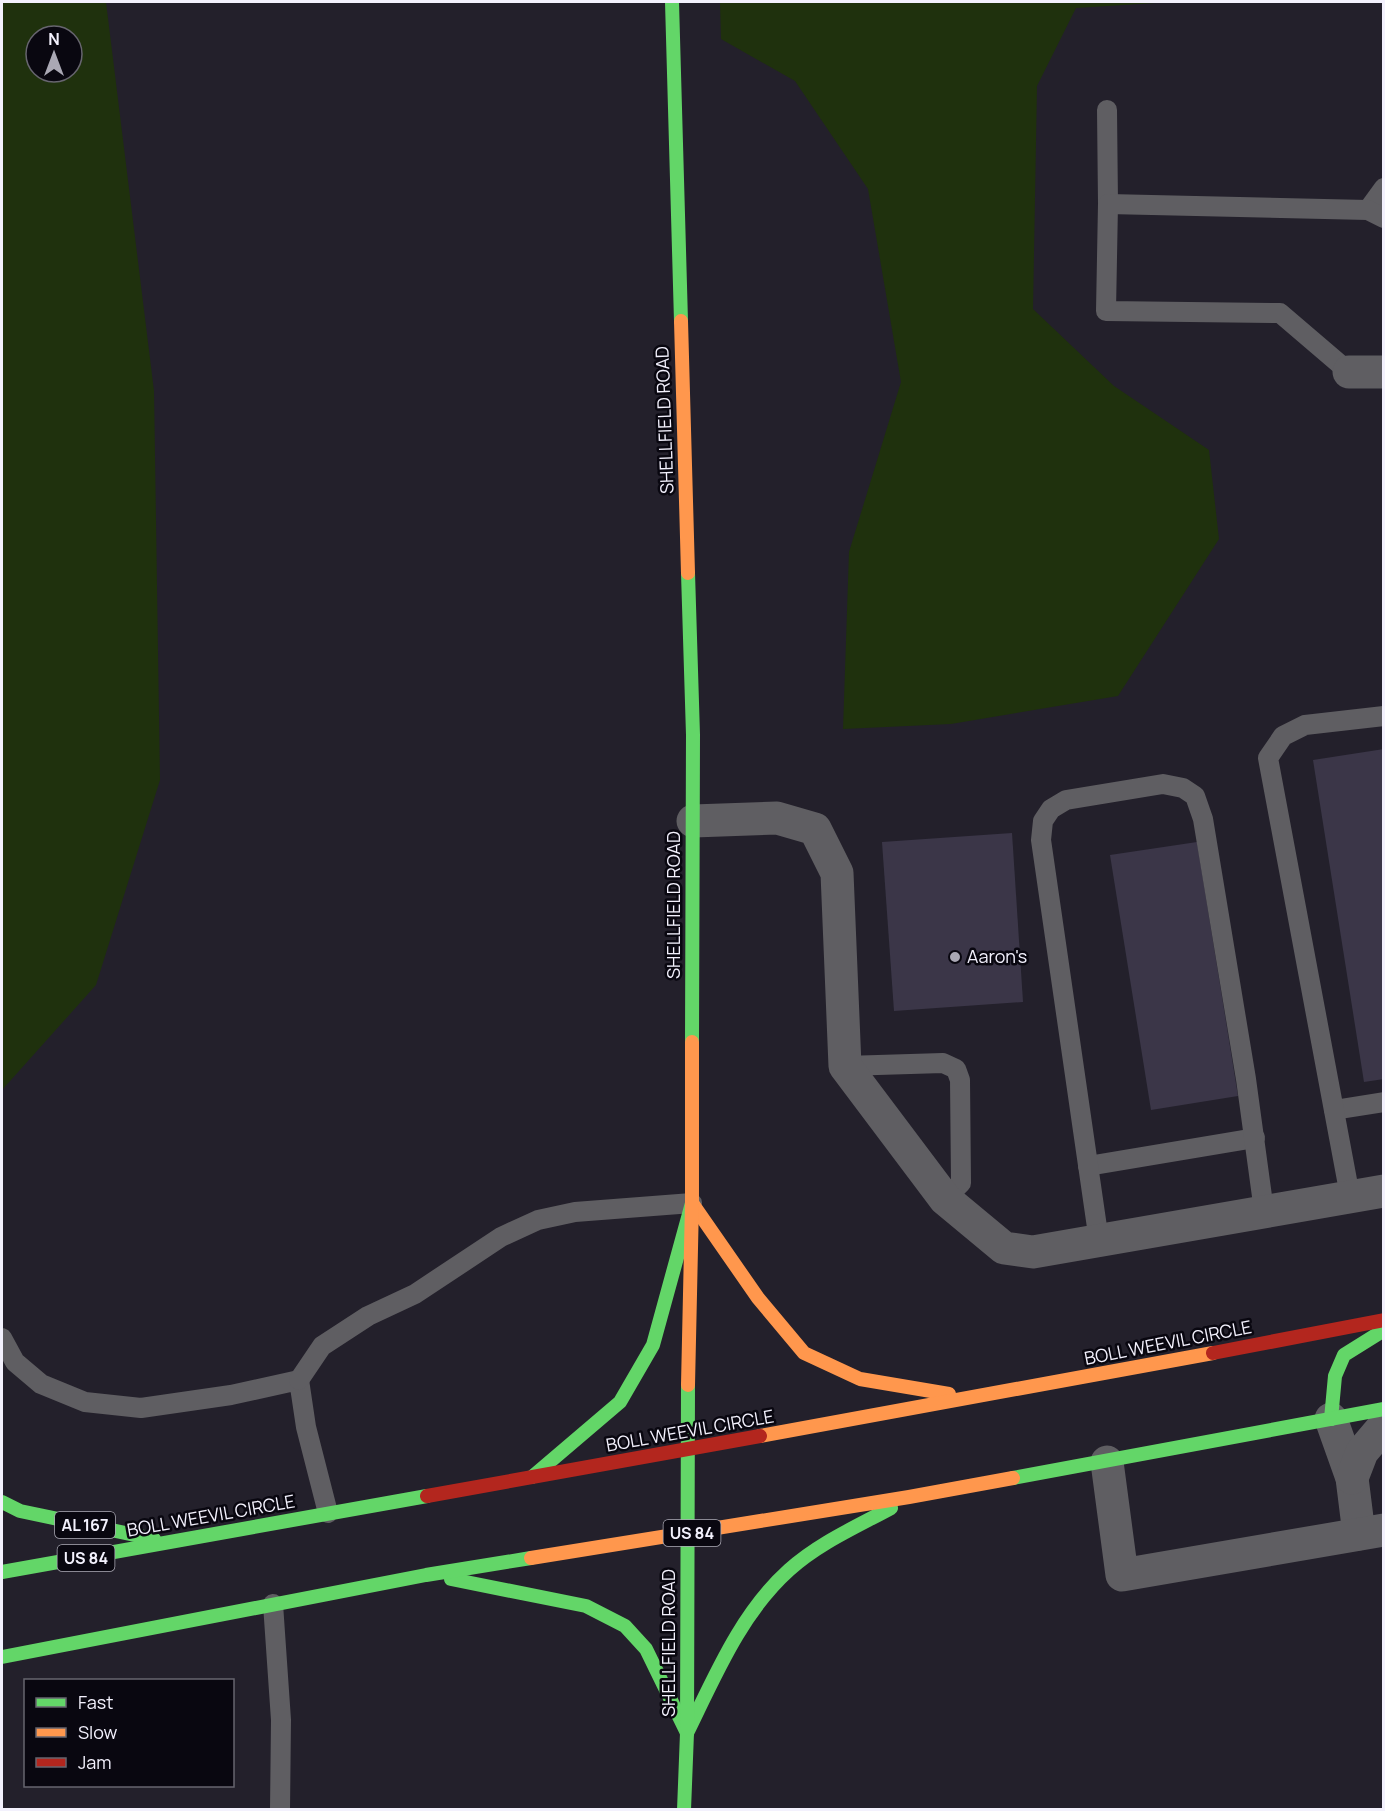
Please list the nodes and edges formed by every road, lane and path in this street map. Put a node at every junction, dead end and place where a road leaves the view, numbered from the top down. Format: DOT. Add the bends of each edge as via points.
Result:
graph roads {
  1 [pos="672,2"];
  2 [pos="1107,110"];
  3 [pos="1383,188"];
  4 [pos="1108,204"];
  5 [pos="1376,214"];
  6 [pos="1349,372"];
  7 [pos="1383,372"];
  8 [pos="1383,716"];
  9 [pos="693,821"];
  10 [pos="845,1066"];
  11 [pos="1383,1102"];
  12 [pos="1334,1110"];
  13 [pos="1255,1138"];
  14 [pos="1088,1166"];
  15 [pos="1383,1191"];
  16 [pos="1350,1196"];
  17 [pos="945,1199"];
  18 [pos="692,1203"];
  19 [pos="1264,1211"];
  20 [pos="1099,1241"];
  21 [pos="1383,1320"];
  22 [pos="1383,1330"];
  23 [pos="2,1338"];
  24 [pos="299,1380"];
  25 [pos="975,1398"];
  26 [pos="1383,1409"];
  27 [pos="1331,1419"];
  28 [pos="1383,1426"];
  29 [pos="687,1450"];
  30 [pos="1107,1462"];
  31 [pos="1353,1478"];
  32 [pos="529,1480"];
  33 [pos="909,1497"];
  34 [pos="2,1502"];
  35 [pos="328,1513"];
  36 [pos="1371,1532"];
  37 [pos="686,1534"];
  38 [pos="170,1543"];
  39 [pos="2,1572"];
  40 [pos="426,1575"];
  41 [pos="273,1604"];
  42 [pos="2,1657"];
  43 [pos="687,1733"];
  44 [pos="280,1809"];
  45 [pos="684,1809"];
  1 -- 9 [label="main road, SHELLFIELD ROAD"];
  2 -- 4 [label="lane"];
  3 -- 5 [label="lane"];
  4 -- 5 [label="lane"];
  4 -- 6 [label="lane" via="1106,310 1280,314"];
  6 -- 7 [label="street"];
  8 -- 12 [label="lane" via="1305,725 1283,736 1268,758"];
  9 -- 10 [label="street" via="777,818 815,829 837,873"];
  9 -- 18 [label="main road, SHELLFIELD ROAD"];
  10 -- 17 [label="street"];
  10 -- 17 [label="lane" via="943,1063 956,1069 960,1080 961,1183"];
  11 -- 12 [label="lane"];
  12 -- 16 [label="lane"];
  13 -- 14 [label="lane"];
  13 -- 14 [label="lane" via="1203,819 1195,796 1183,788 1163,784 1066,800 1051,809 1043,821 1041,840"];
  13 -- 19 [label="lane"];
  14 -- 20 [label="lane"];
  15 -- 16 [label="street"];
  16 -- 19 [label="street"];
  17 -- 20 [label="street" via="1004,1248 1033,1252"];
  18 -- 24 [label="lane" via="575,1212 538,1220 501,1237 415,1294 368,1316 322,1346"];
  18 -- 25 [label="main road" via="758,1298 804,1353 860,1379"];
  18 -- 29 [label="main road, SHELLFIELD ROAD"];
  18 -- 32 [label="main road" via="653,1344 620,1402"];
  19 -- 20 [label="street"];
  21 -- 25 [label="main road, BOLL WEEVIL CIRCLE / US 84"];
  22 -- 27 [label="main road" via="1344,1355 1335,1376"];
  23 -- 24 [label="lane" via="15,1362 41,1384 85,1402 141,1408"];
  24 -- 35 [label="lane" via="306,1427"];
  25 -- 29 [label="main road, BOLL WEEVIL CIRCLE / US 84"];
  26 -- 27 [label="main road, US 84"];
  27 -- 30 [label="main road, US 84"];
  27 -- 31 [label="street"];
  28 -- 31 [label="street" via="1362,1452"];
  29 -- 32 [label="main road, BOLL WEEVIL CIRCLE / US 84"];
  29 -- 37 [label="main road, SHELLFIELD ROAD"];
  30 -- 33 [label="main road, US 84"];
  30 -- 36 [label="street" via="1122,1575"];
  31 -- 36 [label="street"];
  32 -- 35 [label="main road, BOLL WEEVIL CIRCLE / US 84"];
  33 -- 37 [label="main road, US 84"];
  33 -- 43 [label="main road" via="810,1554 776,1583 738,1634"];
  34 -- 38 [label="main road, AL 167" via="20,1511"];
  35 -- 38 [label="main road, BOLL WEEVIL CIRCLE / US 84"];
  37 -- 40 [label="main road, US 84"];
  37 -- 43 [label="main road, SHELLFIELD ROAD"];
  38 -- 39 [label="main road, BOLL WEEVIL CIRCLE / US 84"];
  40 -- 41 [label="main road, US 84"];
  40 -- 43 [label="main road" via="586,1606 625,1626 646,1649"];
  41 -- 42 [label="main road, US 84"];
  41 -- 44 [label="lane" via="281,1720"];
  43 -- 45 [label="main road, SHELLFIELD ROAD"];
}
